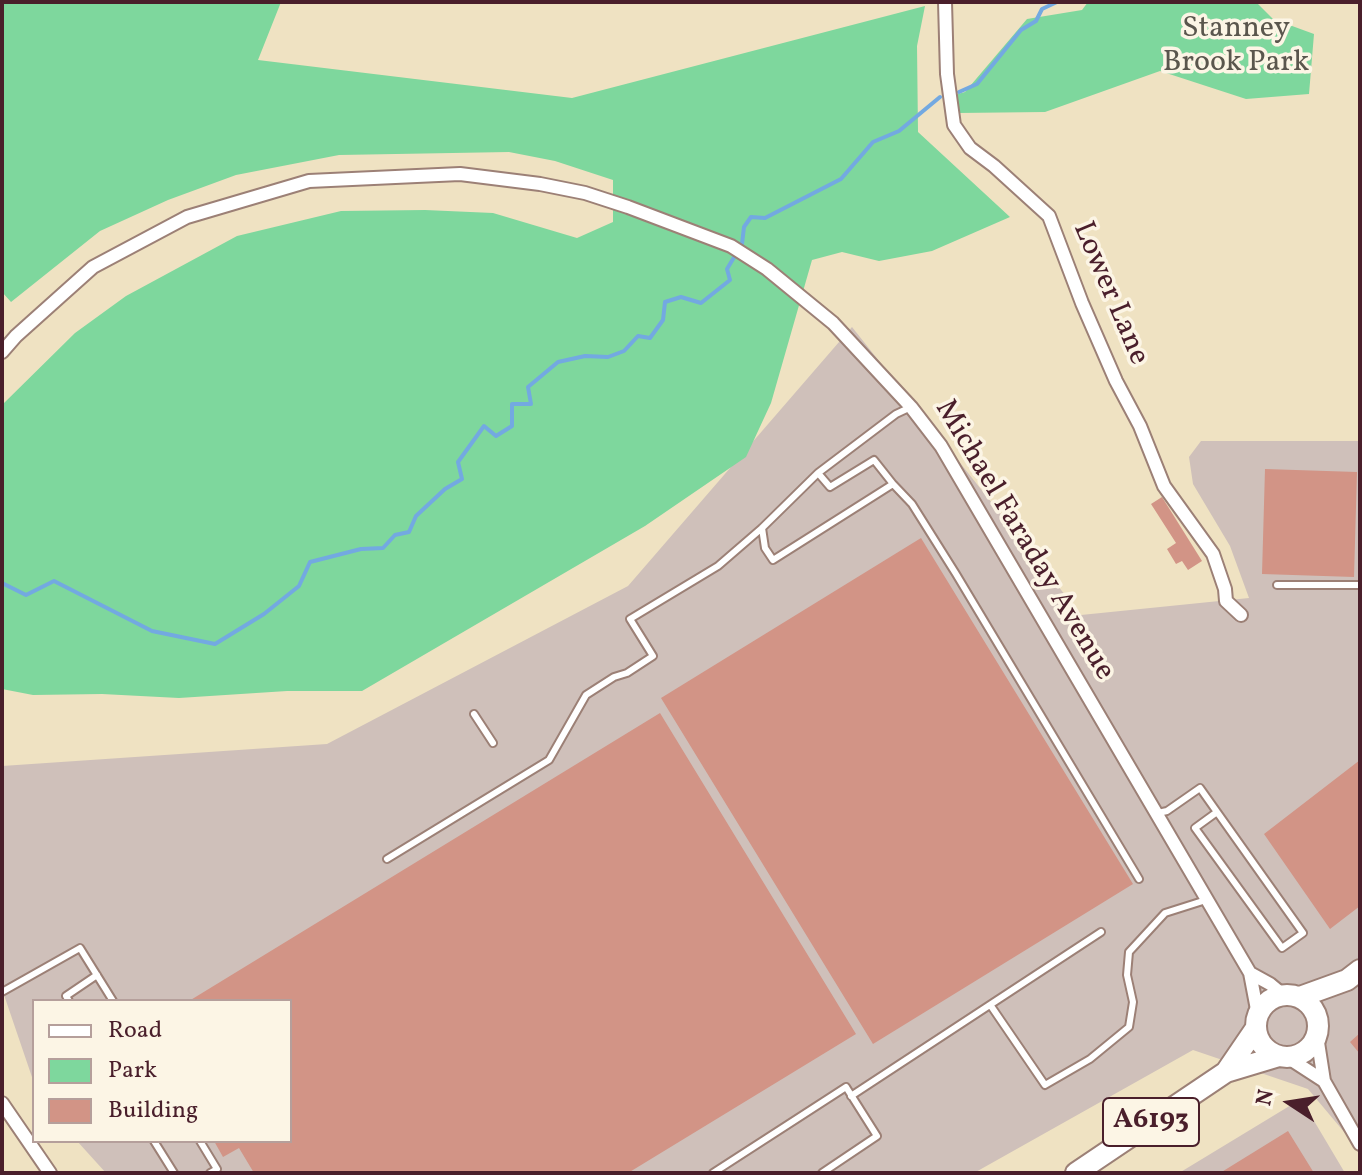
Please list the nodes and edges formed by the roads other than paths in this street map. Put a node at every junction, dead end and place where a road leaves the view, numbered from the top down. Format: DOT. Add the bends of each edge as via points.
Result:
graph roads {
  1 [pos="945,2"];
  2 [pos="2,352"];
  3 [pos="911,407"];
  4 [pos="818,473"];
  5 [pos="893,484"];
  6 [pos="762,528"];
  7 [pos="1277,585"];
  8 [pos="1360,585"];
  9 [pos="1241,615"];
  10 [pos="474,714"];
  11 [pos="493,743"];
  12 [pos="1217,812"];
  13 [pos="1154,814"];
  14 [pos="387,859"];
  15 [pos="1139,879"];
  16 [pos="1206,900"];
  17 [pos="1101,932"];
  18 [pos="1250,973"];
  19 [pos="97,975"];
  20 [pos="1354,975"];
  21 [pos="2,992"];
  22 [pos="1291,996"];
  23 [pos="68,999"];
  24 [pos="112,999"];
  25 [pos="991,1006"];
  26 [pos="1257,1022"];
  27 [pos="1318,1029"];
  28 [pos="1283,1056"];
  29 [pos="1226,1072"];
  30 [pos="1324,1081"];
  31 [pos="851,1096"];
  32 [pos="2,1103"];
  33 [pos="155,1143"];
  34 [pos="201,1143"];
  35 [pos="1360,1144"];
  36 [pos="214,1171"];
  37 [pos="50,1173"];
  38 [pos="174,1173"];
  39 [pos="713,1173"];
  40 [pos="822,1173"];
  41 [pos="1076,1173"];
  1 -- 9 [label="street, Lower Lane" via="954,125 970,148 1049,216 1164,486 1213,554 1226,601"];
  2 -- 3 [label="street, Michael Faraday Avenue" via="93,267 187,217 309,181 460,174 585,193 731,246 825,316"];
  3 -- 4 [label="lane"];
  3 -- 13 [label="street, Michael Faraday Avenue" via="941,446"];
  4 -- 5 [label="lane" via="830,487 874,460"];
  4 -- 6 [label="lane"];
  5 -- 6 [label="lane" via="773,560"];
  5 -- 15 [label="lane" via="912,504 956,574"];
  6 -- 14 [label="lane" via="718,566 630,619 653,656 586,695 549,760"];
  7 -- 8 [label="lane"];
  10 -- 11 [label="lane"];
  12 -- 12 [label="lane" via="1303,933 1282,948 1195,828"];
  12 -- 13 [label="lane" via="1200,788"];
  13 -- 16 [label="street, Michael Faraday Avenue"];
  16 -- 18 [label="street, Michael Faraday Avenue"];
  16 -- 25 [label="lane" via="1165,913 1129,952 1129,1027 1090,1059 1045,1085"];
  17 -- 25 [label="lane"];
  18 -- 22 [label="street"];
  18 -- 26 [label="street"];
  19 -- 21 [label="lane" via="80,948"];
  19 -- 23 [label="lane"];
  19 -- 24 [label="lane"];
  20 -- 22 [label="highway"];
  20 -- 27 [label="highway"];
  22 -- 26 [label="highway, A6193" via="1267,1001"];
  22 -- 27 [label="highway" via="1315,1011"];
  25 -- 31 [label="lane"];
  26 -- 28 [label="highway" via="1263,1046"];
  26 -- 29 [label="highway, A6193"];
  27 -- 28 [label="highway, A6193" via="1305,1051"];
  27 -- 30 [label="street"];
  28 -- 29 [label="highway, A6193"];
  28 -- 30 [label="street"];
  29 -- 41 [label="highway, A6193"];
  30 -- 35 [label="street"];
  31 -- 39 [label="lane" via="846,1087"];
  31 -- 40 [label="lane" via="877,1136"];
  32 -- 37 [label="street"];
  33 -- 38 [label="lane"];
  34 -- 36 [label="lane"];
}
